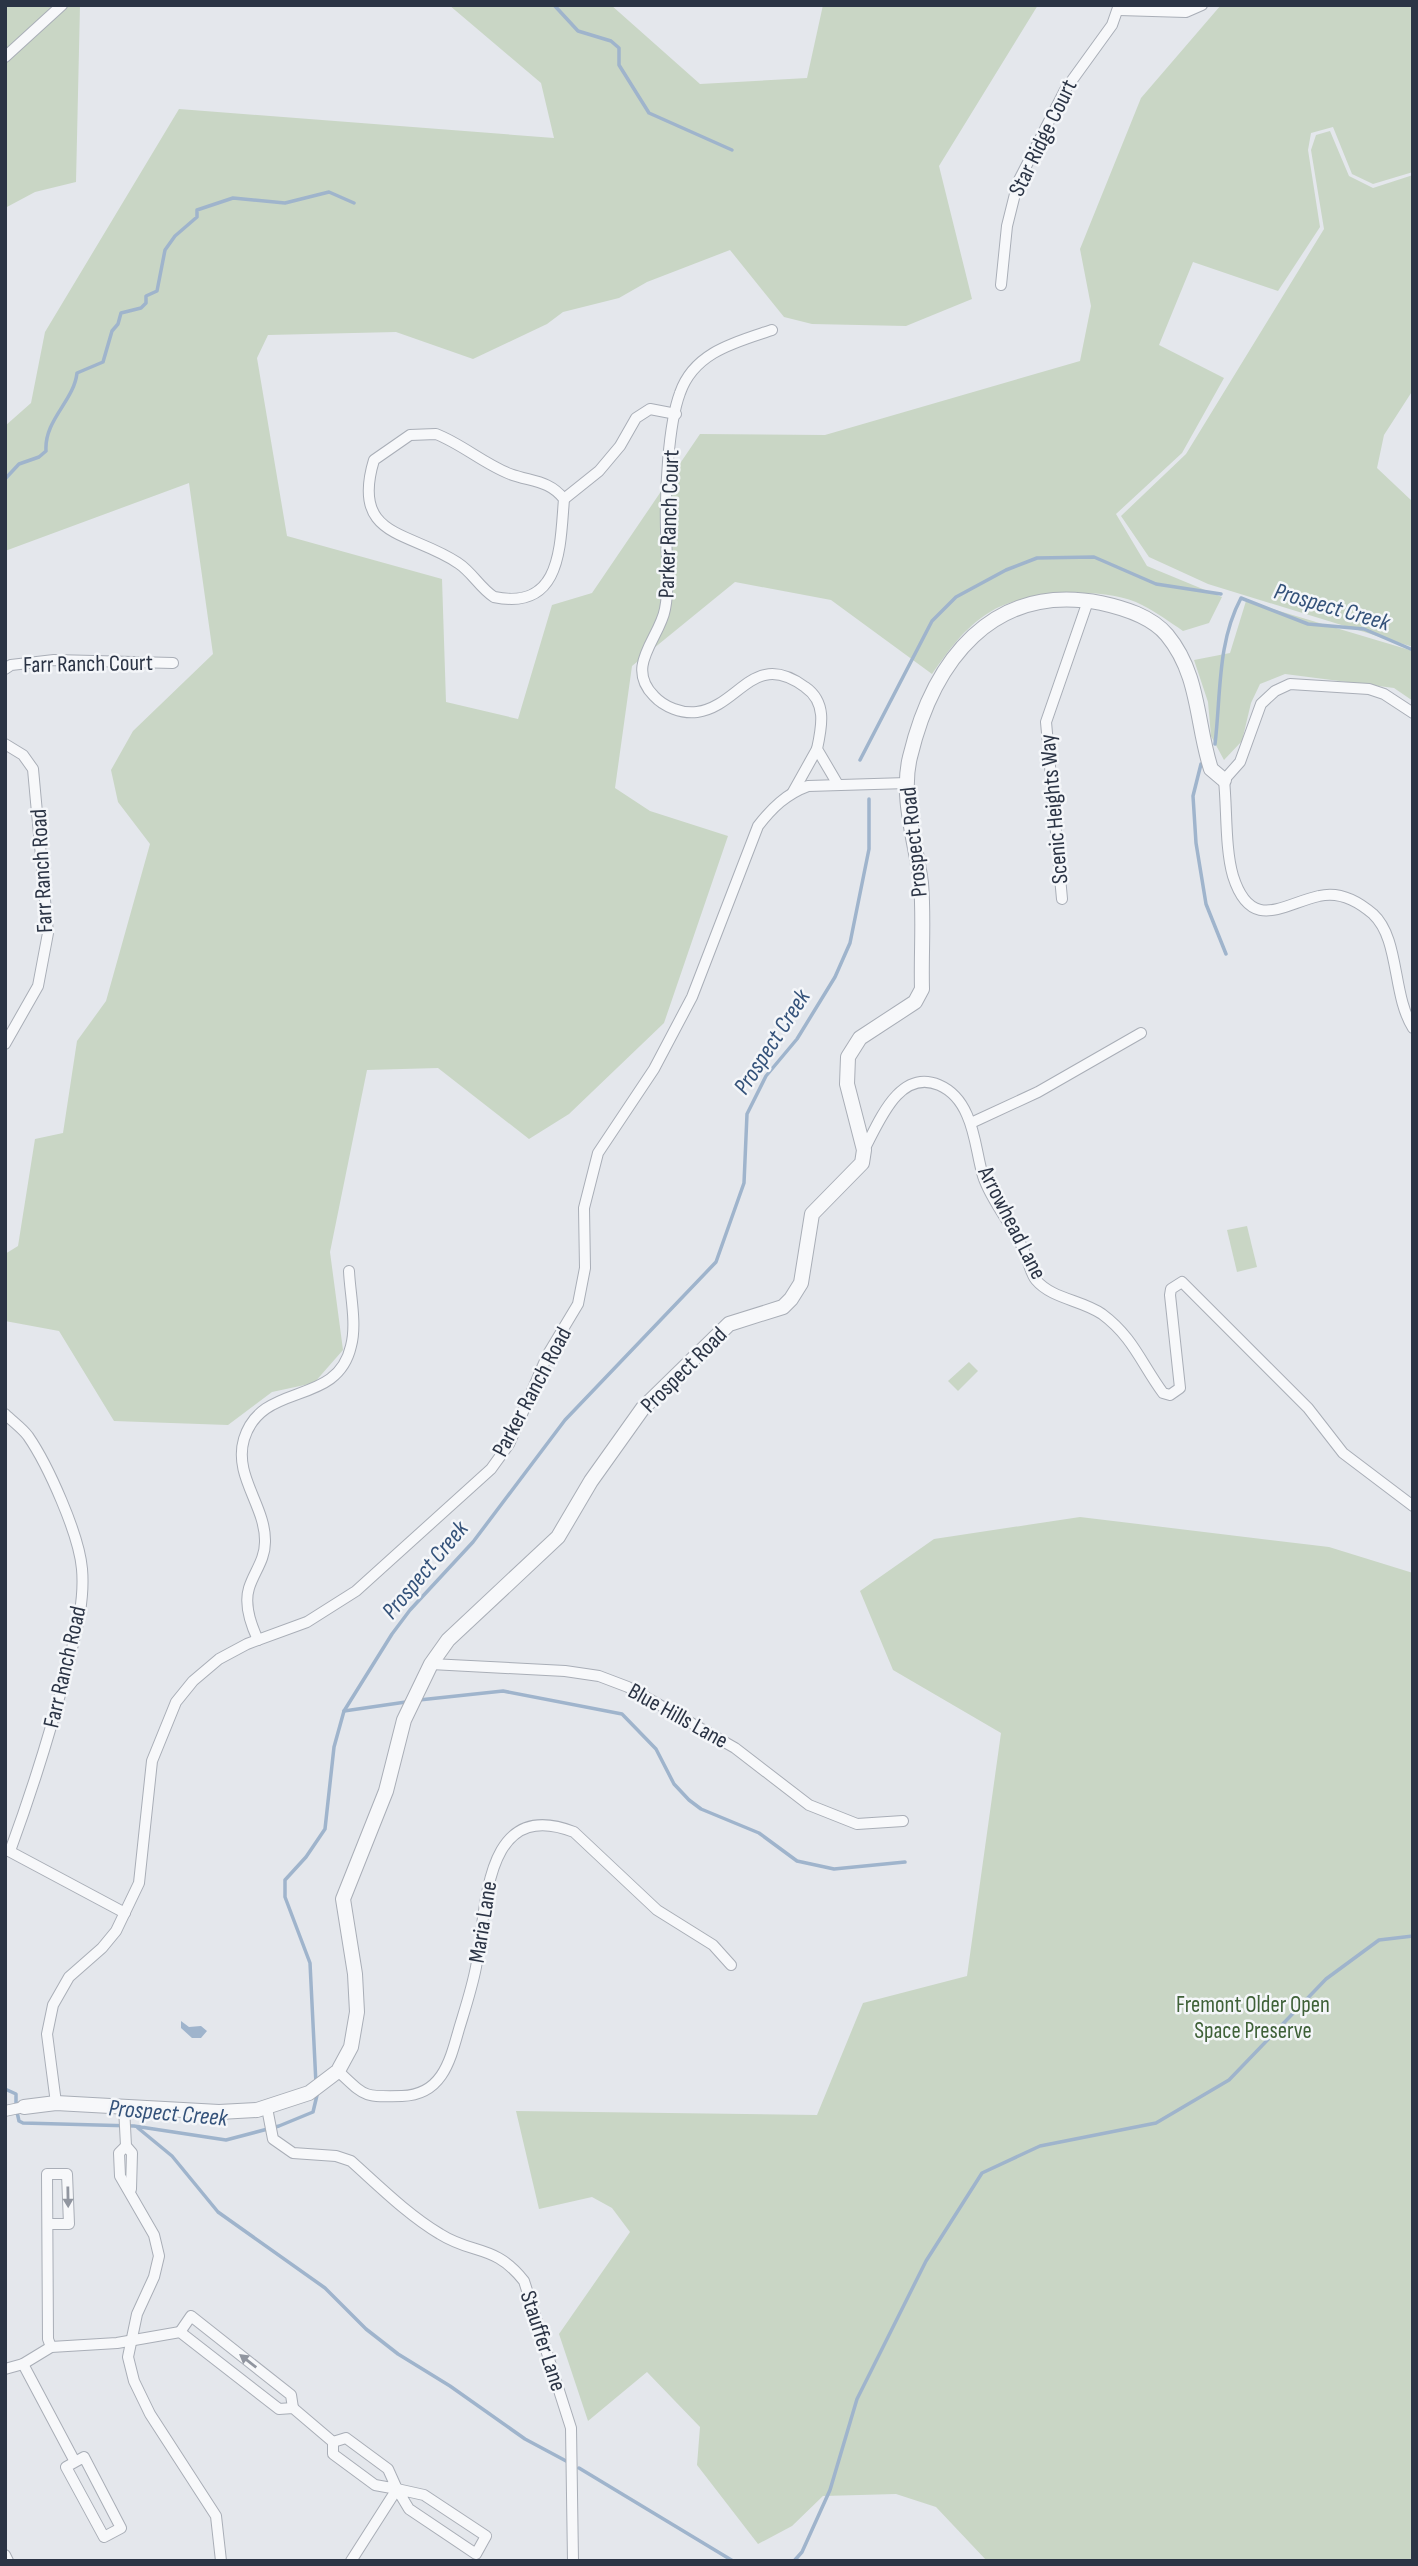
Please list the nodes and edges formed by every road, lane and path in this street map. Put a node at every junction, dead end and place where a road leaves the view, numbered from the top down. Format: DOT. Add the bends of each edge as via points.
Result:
graph roads {
  1 [pos="62,5"];
  2 [pos="1202,5"];
  3 [pos="1119,8"];
  4 [pos="5,57"];
  5 [pos="1002,285"];
  6 [pos="772,330"];
  7 [pos="676,414"];
  8 [pos="564,499"];
  9 [pos="1088,601"];
  10 [pos="173,663"];
  11 [pos="5,669"];
  12 [pos="1413,713"];
  13 [pos="5,744"];
  14 [pos="817,749"];
  15 [pos="1224,780"];
  16 [pos="837,783"];
  17 [pos="906,783"];
  18 [pos="793,792"];
  19 [pos="1062,899"];
  20 [pos="1413,1028"];
  21 [pos="1141,1034"];
  22 [pos="5,1044"];
  23 [pos="971,1123"];
  24 [pos="864,1150"];
  25 [pos="349,1271"];
  26 [pos="5,1414"];
  27 [pos="1413,1506"];
  28 [pos="258,1640"];
  29 [pos="431,1664"];
  30 [pos="904,1821"];
  31 [pos="8,1850"];
  32 [pos="125,1913"];
  33 [pos="732,1965"];
  34 [pos="332,2075"];
  35 [pos="56,2103"];
  36 [pos="24,2107"];
  37 [pos="5,2111"];
  38 [pos="124,2119"];
  39 [pos="269,2120"];
  40 [pos="48,2224"];
  41 [pos="180,2332"];
  42 [pos="132,2341"];
  43 [pos="51,2347"];
  44 [pos="23,2364"];
  45 [pos="5,2369"];
  46 [pos="293,2409"];
  47 [pos="333,2442"];
  48 [pos="74,2460"];
  49 [pos="397,2489"];
  50 [pos="5,2554"];
  51 [pos="8,2561"];
  52 [pos="221,2561"];
  53 [pos="351,2561"];
  54 [pos="573,2561"];
  1 -- 4 [label="street"];
  2 -- 3 [label="street" via="1186,12"];
  3 -- 5 [label="street, Star Ridge Court" via="1104,38 1071,80 1018,182 1009,214"];
  6 -- 7 [label="street, Parker Ranch Court" via="707,356 693,369 680,393"];
  7 -- 8 [label="street" via="650,409 636,418 610,460"];
  7 -- 14 [label="street, Parker Ranch Court" via="665,515 665,611 648,642 642,671 645,682 668,706 688,712 711,707 748,680 771,674 793,678 820,703 823,725"];
  8 -- 8 [label="street" via="545,482 508,473 436,434 410,435 374,460 368,496 373,513 385,528 458,563 487,592 506,600 531,594 553,574"];
  9 -- 15 [label="street, Prospect Road" via="1137,613 1166,634 1187,668 1211,769"];
  9 -- 17 [label="street, Prospect Road" via="1047,601 997,616 963,643 935,688 911,753"];
  9 -- 19 [label="street, Scenic Heights Way" via="1046,722"];
  10 -- 11 [label="street, Farr Ranch Court" via="54,660"];
  12 -- 15 [label="street" via="1369,688 1290,684 1261,704 1240,762"];
  13 -- 22 [label="street, Farr Ranch Road" via="23,755 33,769 48,933 38,986"];
  14 -- 16 [label="street"];
  14 -- 18 [label="street, Parker Ranch Road"];
  15 -- 20 [label="street" via="1233,874 1243,897 1259,909 1280,911 1321,895 1353,899 1375,916 1389,942 1400,1000"];
  16 -- 17 [label="street, Parker Ranch Road"];
  16 -- 18 [label="street, Parker Ranch Road"];
  17 -- 24 [label="street, Prospect Road" via="921,886 922,989 915,1002 860,1038 848,1057 847,1083"];
  18 -- 28 [label="street, Parker Ranch Road" via="758,826 692,997 654,1069 598,1153 584,1208 585,1268 578,1304 548,1354 509,1444 491,1469 356,1591 307,1622"];
  21 -- 23 [label="street" via="1038,1092"];
  23 -- 24 [label="street, Arrowhead Lane" via="955,1094 928,1081 916,1081 884,1110"];
  23 -- 27 [label="street, Arrowhead Lane" via="984,1179 1021,1242 1034,1278 1046,1290 1115,1324 1130,1339 1163,1393 1176,1394 1180,1388 1170,1295 1182,1282 1308,1408 1343,1453"];
  24 -- 29 [label="street, Prospect Road" via="862,1163 812,1214 801,1283 791,1299 783,1307 729,1324 643,1408 558,1537 448,1640"];
  25 -- 28 [label="street" via="352,1345 343,1367 330,1381 278,1399 261,1411 244,1437 243,1471 263,1524 265,1543 261,1564 248,1589 248,1608"];
  26 -- 31 [label="street, Farr Ranch Road" via="27,1436 54,1487 77,1538 82,1568 77,1626 62,1688 35,1784"];
  28 -- 32 [label="street, Parker Ranch Road" via="219,1659 176,1702 152,1761 139,1883"];
  29 -- 30 [label="street, Blue Hills Lane" via="599,1676 628,1686 735,1748 809,1805 857,1824"];
  29 -- 34 [label="street, Prospect Road" via="404,1720 386,1791 343,1899 357,2012 351,2047"];
  31 -- 32 [label="street"];
  32 -- 35 [label="street, Parker Ranch Road" via="102,1948 69,1977 53,2005 47,2035"];
  33 -- 34 [label="street, Maria Lane" via="713,1945 657,1910 574,1832 558,1826 522,1829 502,1848 491,1870 476,1968 449,2064 436,2083 423,2093 367,2096"];
  34 -- 39 [label="street, Prospect Road"];
  35 -- 36 [label="street, Prospect Road"];
  35 -- 38 [label="street, Prospect Road"];
  36 -- 37 [label="street, Prospect Road"];
  38 -- 39 [label="street, Prospect Road" via="219,2112"];
  38 -- 42 [label="street" via="126,2146 132,2153 131,2189 159,2256 136,2314"];
  39 -- 54 [label="street, Stauffer Lane" via="273,2139 293,2153 351,2161 441,2236 493,2253 524,2281 572,2428"];
  40 -- 40 [label="street, one-way" via="47,2174 67,2174 69,2224"];
  40 -- 43 [label="street"];
  41 -- 42 [label="street"];
  41 -- 46 [label="street" via="279,2409"];
  46 -- 41 [label="street, one-way" via="291,2395 191,2316"];
  42 -- 43 [label="street"];
  42 -- 52 [label="street" via="128,2357 134,2381 216,2516"];
  43 -- 44 [label="street"];
  44 -- 45 [label="street"];
  44 -- 48 [label="street"];
  46 -- 47 [label="street"];
  47 -- 49 [label="street" via="333,2454 375,2485"];
  47 -- 49 [label="street" via="346,2438 387,2469"];
  48 -- 48 [label="street" via="66,2467 104,2538 121,2528 84,2456"];
  49 -- 49 [label="street" via="409,2509 476,2554 486,2536 424,2495"];
  49 -- 53 [label="street"];
  50 -- 51 [label="street"];
}
